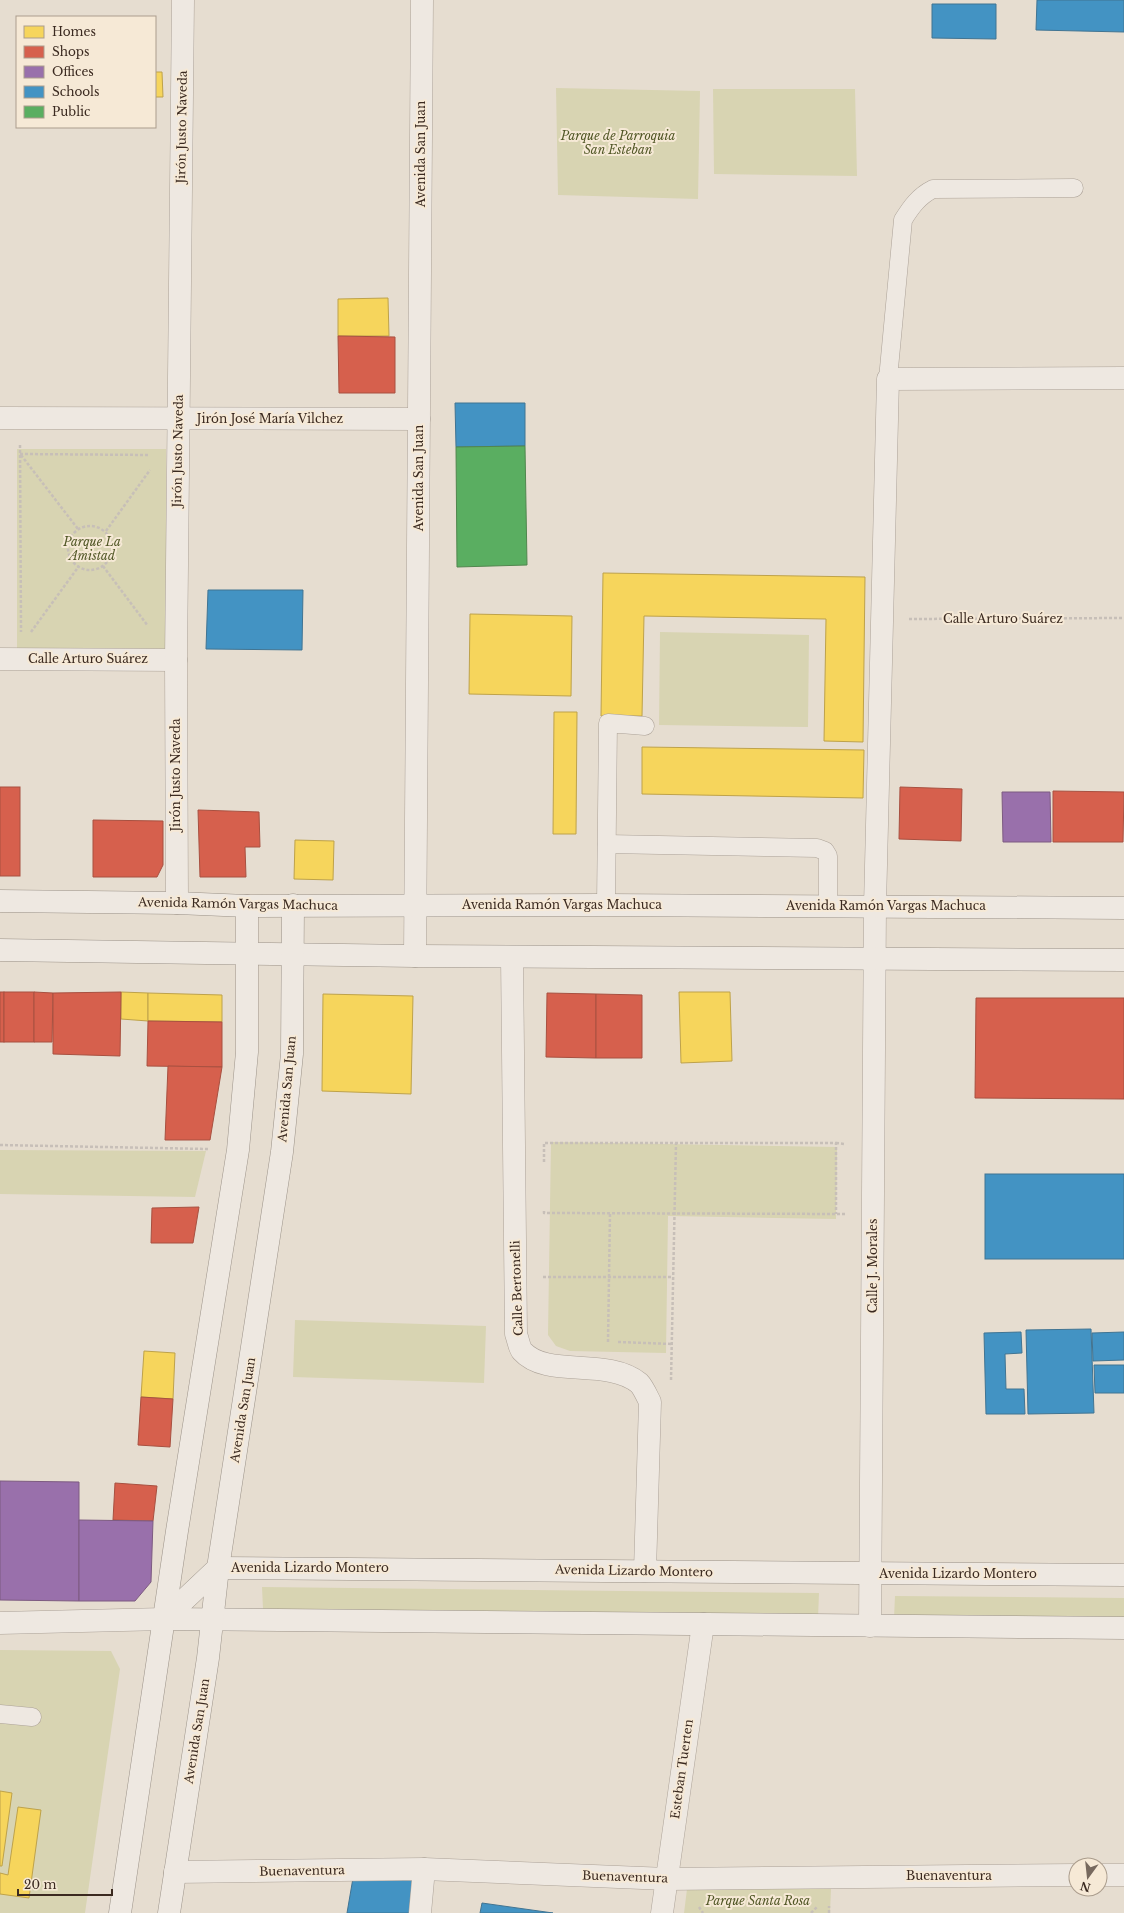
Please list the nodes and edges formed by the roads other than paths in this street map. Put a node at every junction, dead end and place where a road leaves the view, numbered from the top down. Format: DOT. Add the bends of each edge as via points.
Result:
graph roads {
  1 [pos="183,0"];
  2 [pos="422,0"];
  3 [pos="1074,188"];
  4 [pos="1124,378"];
  5 [pos="888,379"];
  6 [pos="10,418"];
  7 [pos="179,419"];
  8 [pos="419,420"];
  9 [pos="0,659"];
  10 [pos="176,660"];
  11 [pos="645,726"];
  12 [pos="607,844"];
  13 [pos="0,902"];
  14 [pos="177,903"];
  15 [pos="293,905"];
  16 [pos="416,905"];
  17 [pos="606,905"];
  18 [pos="247,906"];
  19 [pos="828,906"];
  20 [pos="875,906"];
  21 [pos="1124,908"];
  22 [pos="0,950"];
  23 [pos="246,953"];
  24 [pos="292,954"];
  25 [pos="415,956"];
  26 [pos="512,957"];
  27 [pos="875,957"];
  28 [pos="1124,960"];
  29 [pos="218,1568"];
  30 [pos="645,1571"];
  31 [pos="870,1573"];
  32 [pos="1124,1575"];
  33 [pos="164,1619"];
  34 [pos="213,1620"];
  35 [pos="0,1623"];
  36 [pos="703,1624"];
  37 [pos="870,1626"];
  38 [pos="1124,1628"];
  39 [pos="0,1714"];
  40 [pos="32,1717"];
  41 [pos="424,1869"];
  42 [pos="175,1872"];
  43 [pos="1068,1875"];
  44 [pos="1108,1875"];
  45 [pos="1124,1875"];
  46 [pos="666,1879"];
  47 [pos="120,1913"];
  48 [pos="169,1913"];
  49 [pos="420,1913"];
  50 [pos="662,1913"];
  1 -- 7 [label="street, Jirón Justo Naveda"];
  2 -- 8 [label="street, Avenida San Juan"];
  3 -- 5 [label="lane" via="933,189 923,194 903,220"];
  4 -- 5 [label="street"];
  5 -- 20 [label="street, Calle J. Morales"];
  6 -- 7 [label="street, Jirón José María Vilchez"];
  7 -- 8 [label="street, Jirón José María Vilchez"];
  7 -- 10 [label="street, Jirón Justo Naveda"];
  8 -- 16 [label="street, Avenida San Juan"];
  9 -- 10 [label="street, Calle Arturo Suárez" via="21,652"];
  10 -- 14 [label="street, Jirón Justo Naveda"];
  11 -- 12 [label="lane" via="608,723"];
  12 -- 17 [label="lane"];
  12 -- 19 [label="lane" via="816,848 825,851 828,856"];
  13 -- 14 [label="street, Avenida Ramón Vargas Machuca"];
  14 -- 18 [label="street, Avenida Ramón Vargas Machuca"];
  15 -- 16 [label="street, Avenida Ramón Vargas Machuca"];
  15 -- 18 [label="street, Avenida Ramón Vargas Machuca"];
  15 -- 24 [label="street, Avenida San Juan"];
  16 -- 17 [label="street, Avenida Ramón Vargas Machuca"];
  16 -- 25 [label="street, Avenida San Juan"];
  17 -- 19 [label="street, Avenida Ramón Vargas Machuca"];
  18 -- 23 [label="street"];
  19 -- 20 [label="street, Avenida Ramón Vargas Machuca"];
  20 -- 21 [label="street, Avenida Ramón Vargas Machuca"];
  20 -- 27 [label="street, Calle J. Morales"];
  22 -- 23 [label="street"];
  23 -- 24 [label="street"];
  23 -- 33 [label="street" via="247,1052 238,1150"];
  24 -- 25 [label="street"];
  24 -- 29 [label="street, Avenida San Juan" via="292,1054 282,1152"];
  25 -- 26 [label="street"];
  26 -- 27 [label="street"];
  26 -- 30 [label="street, Calle Bertonelli" via="516,1334 521,1350 534,1360 555,1365 614,1370 640,1384 650,1402"];
  27 -- 28 [label="street"];
  27 -- 31 [label="street, Calle J. Morales"];
  29 -- 30 [label="street, Avenida Lizardo Montero"];
  29 -- 33 [label="street, Avenida Lizardo Montero"];
  29 -- 34 [label="street, Avenida San Juan"];
  30 -- 31 [label="street, Avenida Lizardo Montero"];
  31 -- 32 [label="street, Avenida Lizardo Montero"];
  31 -- 37 [label="street, Calle J. Morales"];
  33 -- 34 [label="street"];
  33 -- 35 [label="street"];
  33 -- 47 [label="street"];
  34 -- 36 [label="street"];
  34 -- 42 [label="street, Avenida San Juan"];
  36 -- 37 [label="street"];
  36 -- 46 [label="street, Esteban Tuerten"];
  37 -- 38 [label="street"];
  39 -- 40 [label="lane"];
  41 -- 42 [label="street, Buenaventura"];
  41 -- 46 [label="street, Buenaventura"];
  41 -- 49 [label="street"];
  42 -- 48 [label="street, Avenida San Juan"];
  43 -- 46 [label="street, Buenaventura"];
  44 -- 45 [label="street"];
  46 -- 50 [label="street, Esteban Tuerten"];
}
